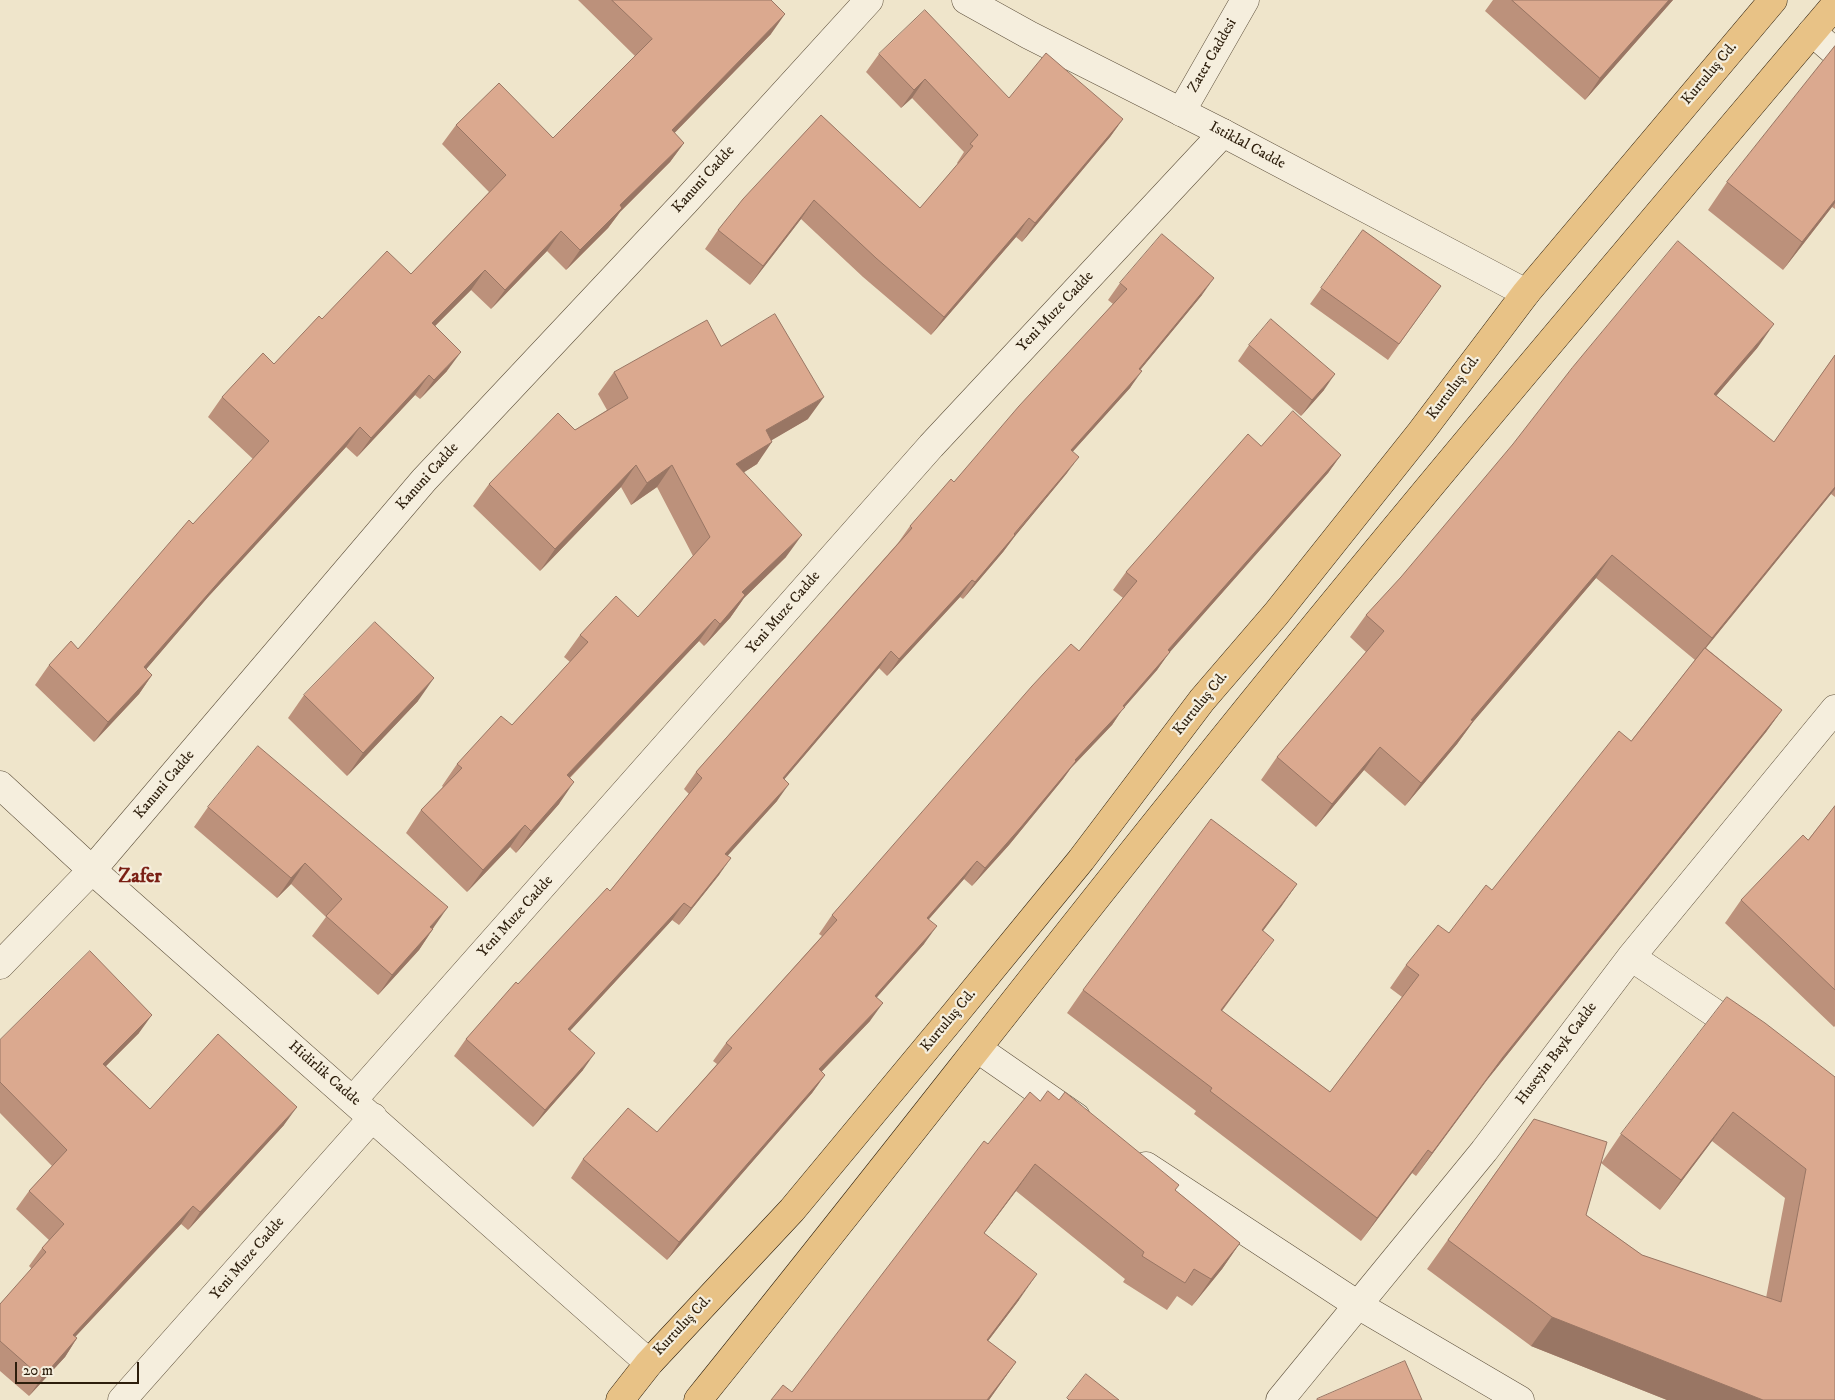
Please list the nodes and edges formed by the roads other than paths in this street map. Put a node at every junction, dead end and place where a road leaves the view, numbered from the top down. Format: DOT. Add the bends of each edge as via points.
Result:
graph roads {
  1 [pos="869,0"];
  2 [pos="966,0"];
  3 [pos="1245,0"];
  4 [pos="1773,0"];
  5 [pos="1835,5"];
  6 [pos="1812,32"];
  7 [pos="1835,52"];
  8 [pos="1182,112"];
  9 [pos="1223,133"];
  10 [pos="1526,293"];
  11 [pos="1835,709"];
  12 [pos="0,785"];
  13 [pos="92,870"];
  14 [pos="1631,957"];
  15 [pos="0,966"];
  16 [pos="978,1050"];
  17 [pos="1770,1050"];
  18 [pos="363,1108"];
  19 [pos="1097,1132"];
  20 [pos="1129,1154"];
  21 [pos="1358,1305"];
  22 [pos="649,1363"];
  23 [pos="122,1400"];
  24 [pos="620,1400"];
  25 [pos="698,1400"];
  26 [pos="1280,1400"];
  27 [pos="1520,1400"];
  1 -- 13 [label="street, Kanuni Cadde" via="424,480"];
  2 -- 8 [label="street, Istiklal Cadde"];
  3 -- 8 [label="street, Zater Caddesi"];
  4 -- 10 [label="main road, Kurtuluş Cd."];
  5 -- 6 [label="main road"];
  6 -- 7 [label="street"];
  6 -- 16 [label="main road" via="1577,310 1213,751"];
  8 -- 9 [label="street, Istiklal Cadde"];
  9 -- 10 [label="street, Istiklal Cadde"];
  9 -- 18 [label="street, Yeni Muze Cadde" via="931,446"];
  10 -- 22 [label="main road, Kurtuluş Cd." via="1343,530 1202,700 1082,860 792,1210"];
  11 -- 14 [label="street, Huseyin Bayk Cadde"];
  12 -- 13 [label="street, Hidirlik Cadde"];
  13 -- 15 [label="street, Kanuni Cadde"];
  13 -- 18 [label="street, Hidirlik Cadde"];
  14 -- 17 [label="street"];
  14 -- 21 [label="street, Huseyin Bayk Cadde" via="1484,1150"];
  16 -- 19 [label="street"];
  16 -- 25 [label="main road"];
  18 -- 22 [label="street, Hidirlik Cadde"];
  18 -- 23 [label="street, Yeni Muze Cadde"];
  20 -- 21 [label="street"];
  21 -- 26 [label="street, Huseyin Bayk Cadde"];
  21 -- 27 [label="street"];
  22 -- 24 [label="main road, Kurtuluş Cd."];
}
